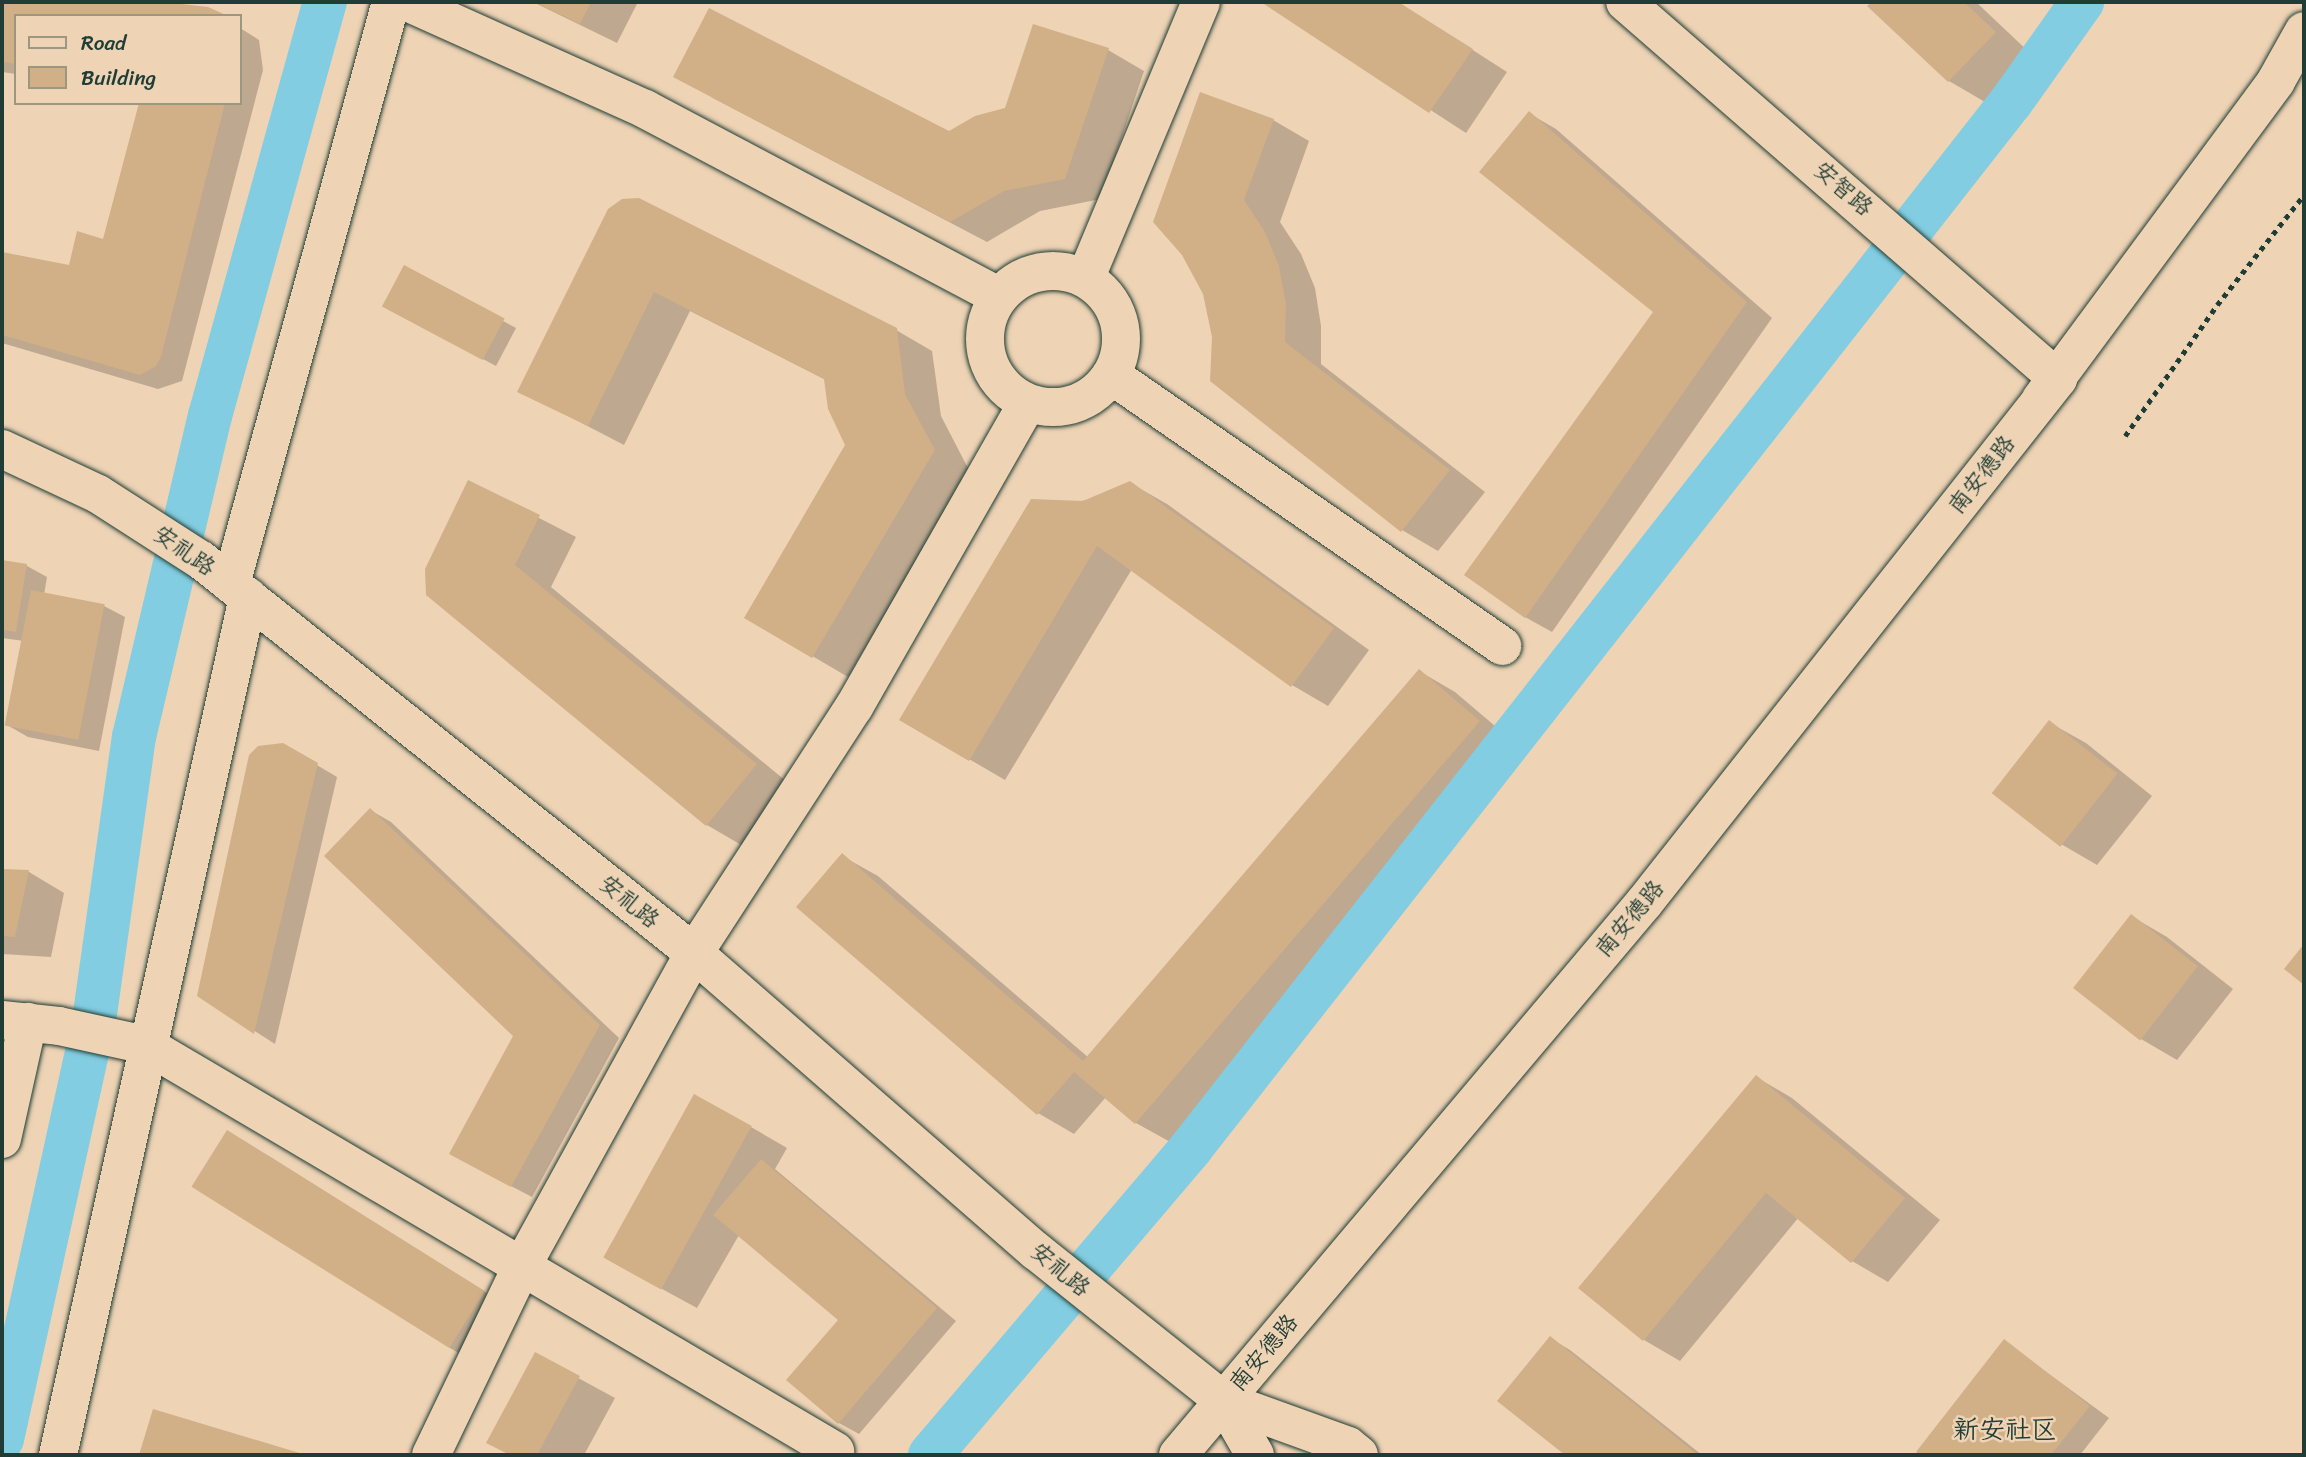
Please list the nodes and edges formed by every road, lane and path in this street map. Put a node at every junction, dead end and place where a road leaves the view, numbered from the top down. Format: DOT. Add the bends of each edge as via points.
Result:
graph roads {
  1 [pos="391,2"];
  2 [pos="407,2"];
  3 [pos="1201,2"];
  4 [pos="1625,2"];
  5 [pos="2304,31"];
  6 [pos="2304,195"];
  7 [pos="1086,277"];
  8 [pos="998,296"];
  9 [pos="1111,375"];
  10 [pos="2058,379"];
  11 [pos="1027,404"];
  12 [pos="2126,436"];
  13 [pos="2,449"];
  14 [pos="240,591"];
  15 [pos="1502,646"];
  16 [pos="694,953"];
  17 [pos="30,1023"];
  18 [pos="135,1042"];
  19 [pos="2,1139"];
  20 [pos="522,1266"];
  21 [pos="1224,1401"];
  22 [pos="835,1451"];
  23 [pos="58,1455"];
  24 [pos="430,1455"];
  25 [pos="1178,1455"];
  26 [pos="1255,1455"];
  27 [pos="1359,1455"];
  1 -- 14 [label="street"];
  2 -- 8 [label="street" via="645,109"];
  3 -- 7 [label="street"];
  4 -- 10 [label="street, 安智路"];
  5 -- 10 [label="street, 南安德路" via="2276,81"];
  6 -- 12 [label="path" via="2217,304"];
  7 -- 8 [label="street" via="1055,270 1024,276"];
  7 -- 9 [label="street" via="1116,307 1123,349"];
  8 -- 11 [label="street" via="985,325 986,357 1000,385"];
  9 -- 11 [label="street" via="1105,386 1069,408"];
  9 -- 15 [label="street"];
  10 -- 21 [label="street, 南安德路"];
  11 -- 16 [label="street" via="854,707"];
  13 -- 14 [label="street, 安礼路" via="98,494 201,560"];
  14 -- 16 [label="street, 安礼路"];
  14 -- 18 [label="street"];
  16 -- 20 [label="street"];
  16 -- 21 [label="street, 安礼路" via="1036,1251"];
  17 -- 18 [label="street"];
  17 -- 19 [label="street"];
  18 -- 20 [label="street"];
  18 -- 23 [label="street"];
  20 -- 22 [label="street"];
  20 -- 24 [label="street"];
  21 -- 25 [label="street, 南安德路"];
  21 -- 26 [label="street, 安礼路"];
  21 -- 27 [label="street, 安礼路" via="1348,1446"];
}
